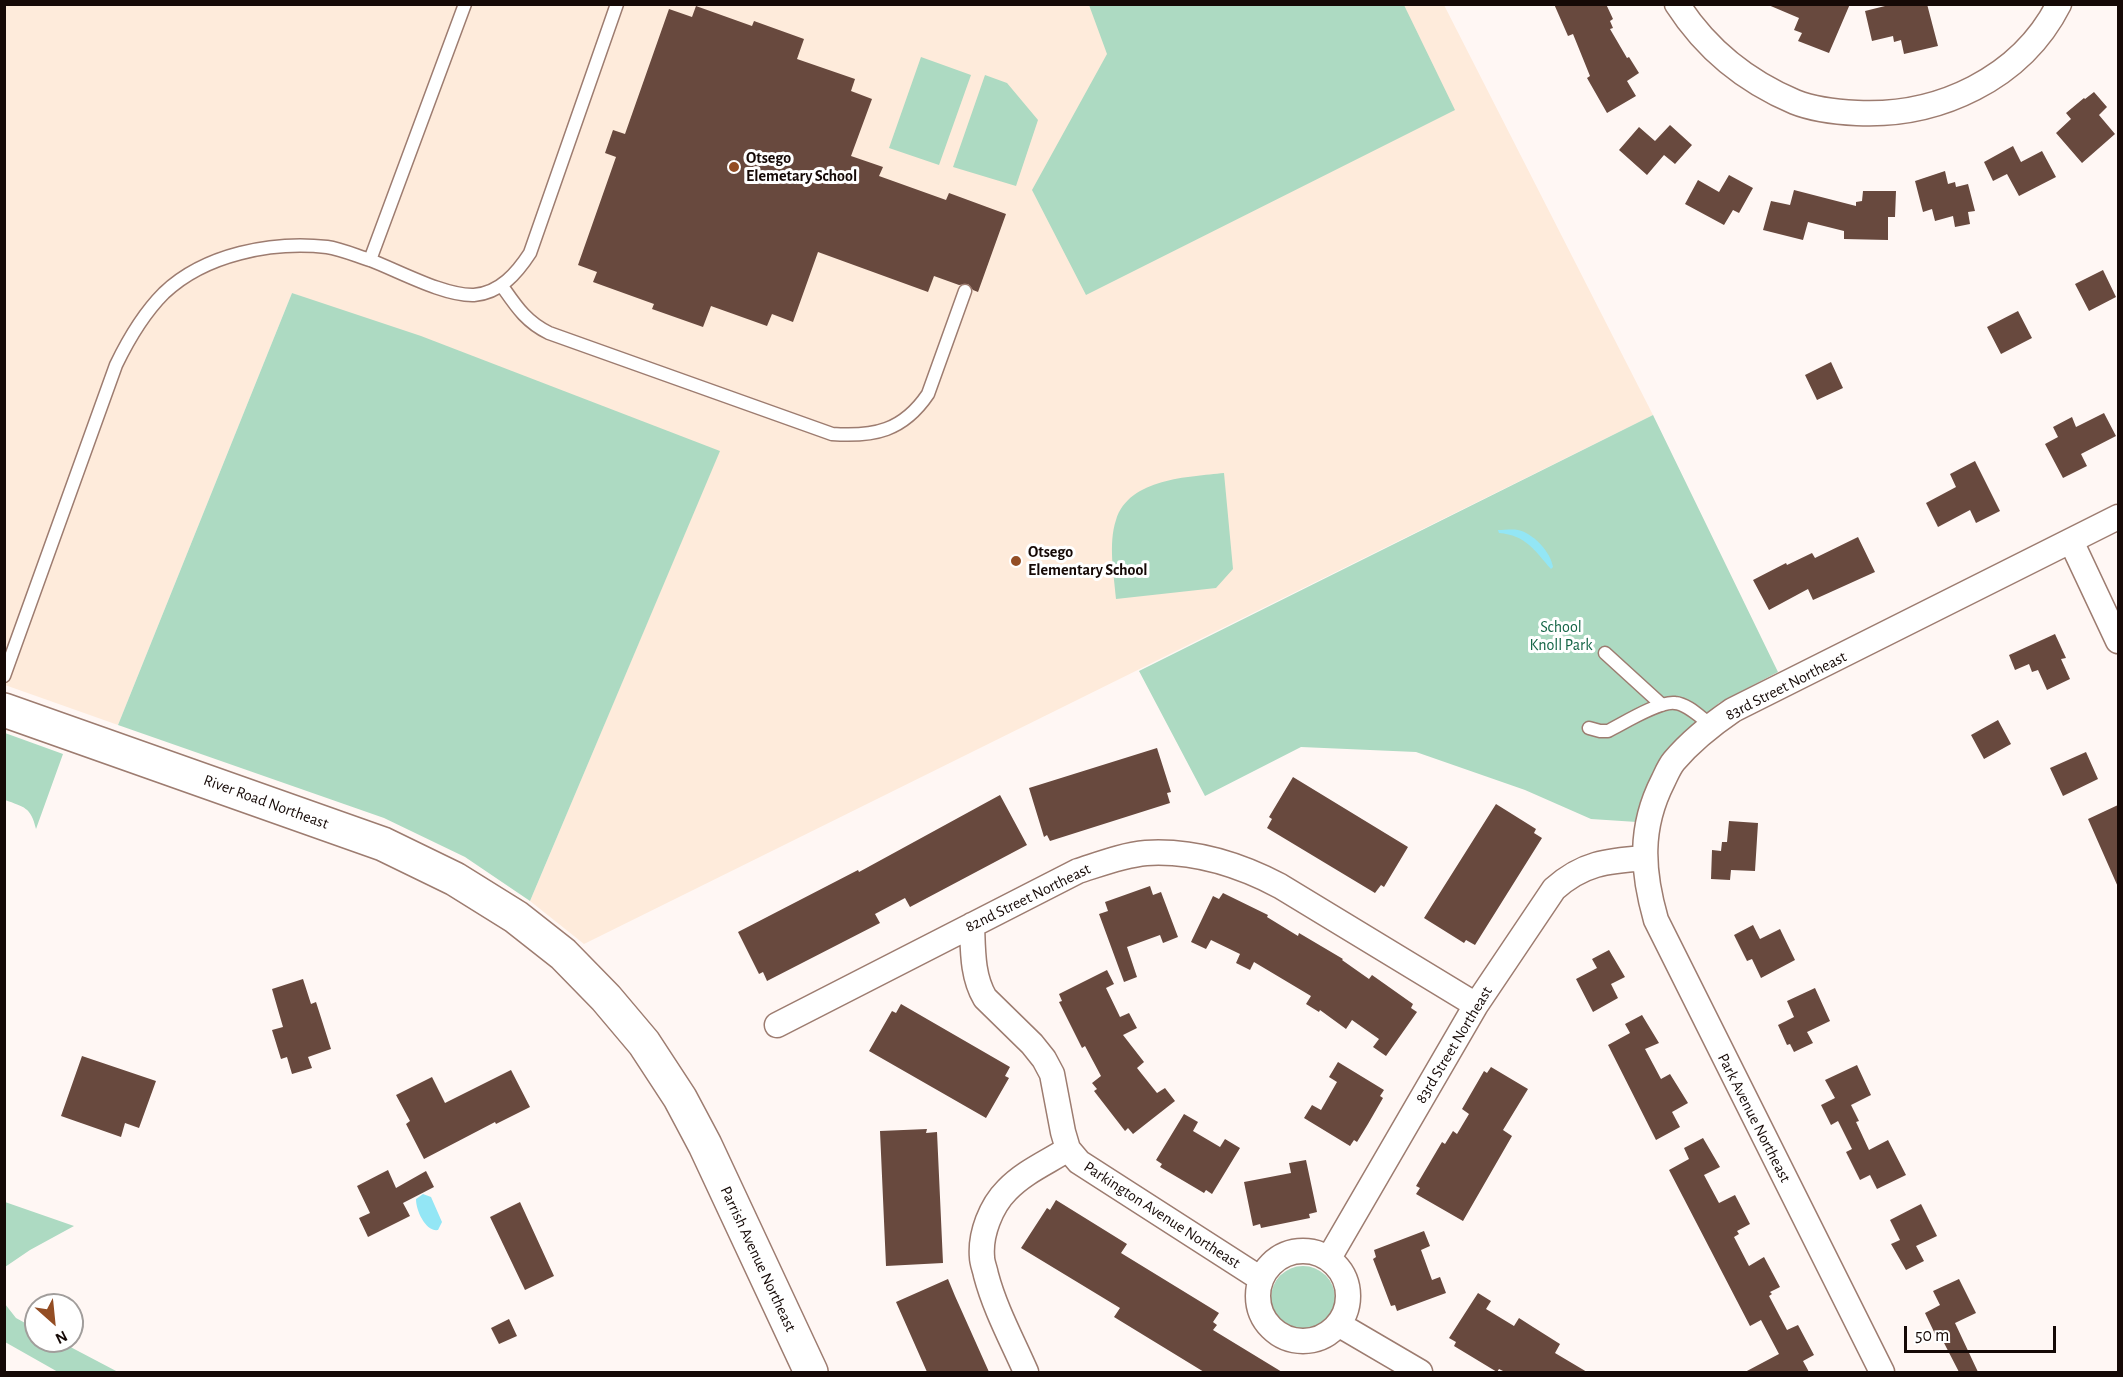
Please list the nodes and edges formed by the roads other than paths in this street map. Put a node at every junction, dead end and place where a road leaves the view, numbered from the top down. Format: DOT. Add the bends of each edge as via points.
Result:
graph roads {
  1 [pos="465,4"];
  2 [pos="617,4"];
  3 [pos="1677,4"];
  4 [pos="2059,4"];
  5 [pos="370,260"];
  6 [pos="502,286"];
  7 [pos="965,291"];
  8 [pos="2118,518"];
  9 [pos="2071,541"];
  10 [pos="2118,641"];
  11 [pos="1605,653"];
  12 [pos="4,676"];
  13 [pos="1662,705"];
  14 [pos="4,710"];
  15 [pos="1711,726"];
  16 [pos="1589,728"];
  17 [pos="1644,858"];
  18 [pos="516,917"];
  19 [pos="972,926"];
  20 [pos="1476,1005"];
  21 [pos="777,1025"];
  22 [pos="705,1145"];
  23 [pos="1068,1149"];
  24 [pos="1329,1258"];
  25 [pos="1261,1279"];
  26 [pos="1338,1324"];
  27 [pos="797,1372"];
  28 [pos="811,1372"];
  29 [pos="1026,1372"];
  30 [pos="1420,1372"];
  31 [pos="1882,1372"];
  1 -- 5 [label="lane"];
  2 -- 6 [label="lane" via="530,253"];
  3 -- 4 [label="street" via="1692,28 1725,61 1760,84 1795,102 1826,111 1869,114 1926,107 1977,88 2036,40"];
  5 -- 6 [label="lane" via="455,294 476,295"];
  5 -- 12 [label="lane" via="327,247 246,251 216,260 189,275 150,308 130,334 116,365"];
  6 -- 7 [label="lane" via="523,316 549,333 832,434 855,436 887,429 918,409 928,394"];
  8 -- 9 [label="street, 83rd Street Northeast"];
  9 -- 10 [label="street"];
  9 -- 15 [label="street, 83rd Street Northeast" via="1733,710"];
  11 -- 13 [label="lane"];
  13 -- 15 [label="lane" via="1686,706"];
  13 -- 16 [label="lane" via="1608,731"];
  14 -- 18 [label="main road, River Road Northeast" via="383,844 455,879"];
  15 -- 17 [label="street, 83rd Street Northeast" via="1672,763 1656,794"];
  17 -- 20 [label="street, 83rd Street Northeast" via="1617,860 1569,875 1554,889"];
  17 -- 31 [label="street, Park Avenue Northeast" via="1647,890 1660,929"];
  18 -- 22 [label="main road, Parrish Avenue Northeast" via="563,954 636,1034 680,1098"];
  19 -- 20 [label="street, 82nd Street Northeast" via="1078,871 1145,853 1183,854 1221,860 1251,871"];
  19 -- 21 [label="street, 82nd Street Northeast"];
  19 -- 23 [label="street, Parkington Avenue Northeast" via="980,990 1032,1044 1053,1074"];
  20 -- 24 [label="street, 83rd Street Northeast"];
  22 -- 27 [label="main road, Parrish Avenue Northeast"];
  22 -- 28 [label="main road, Parrish Avenue Northeast"];
  23 -- 25 [label="street, Parkington Avenue Northeast" via="1086,1167"];
  23 -- 29 [label="street" via="1008,1190 995,1206 985,1232 982,1257 988,1281"];
  24 -- 25 [label="street" via="1301,1250 1287,1253 1274,1261"];
  24 -- 26 [label="street" via="1343,1275 1349,1297"];
  25 -- 26 [label="street" via="1258,1301 1262,1315 1283,1337 1313,1340"];
  26 -- 30 [label="street"];
}
